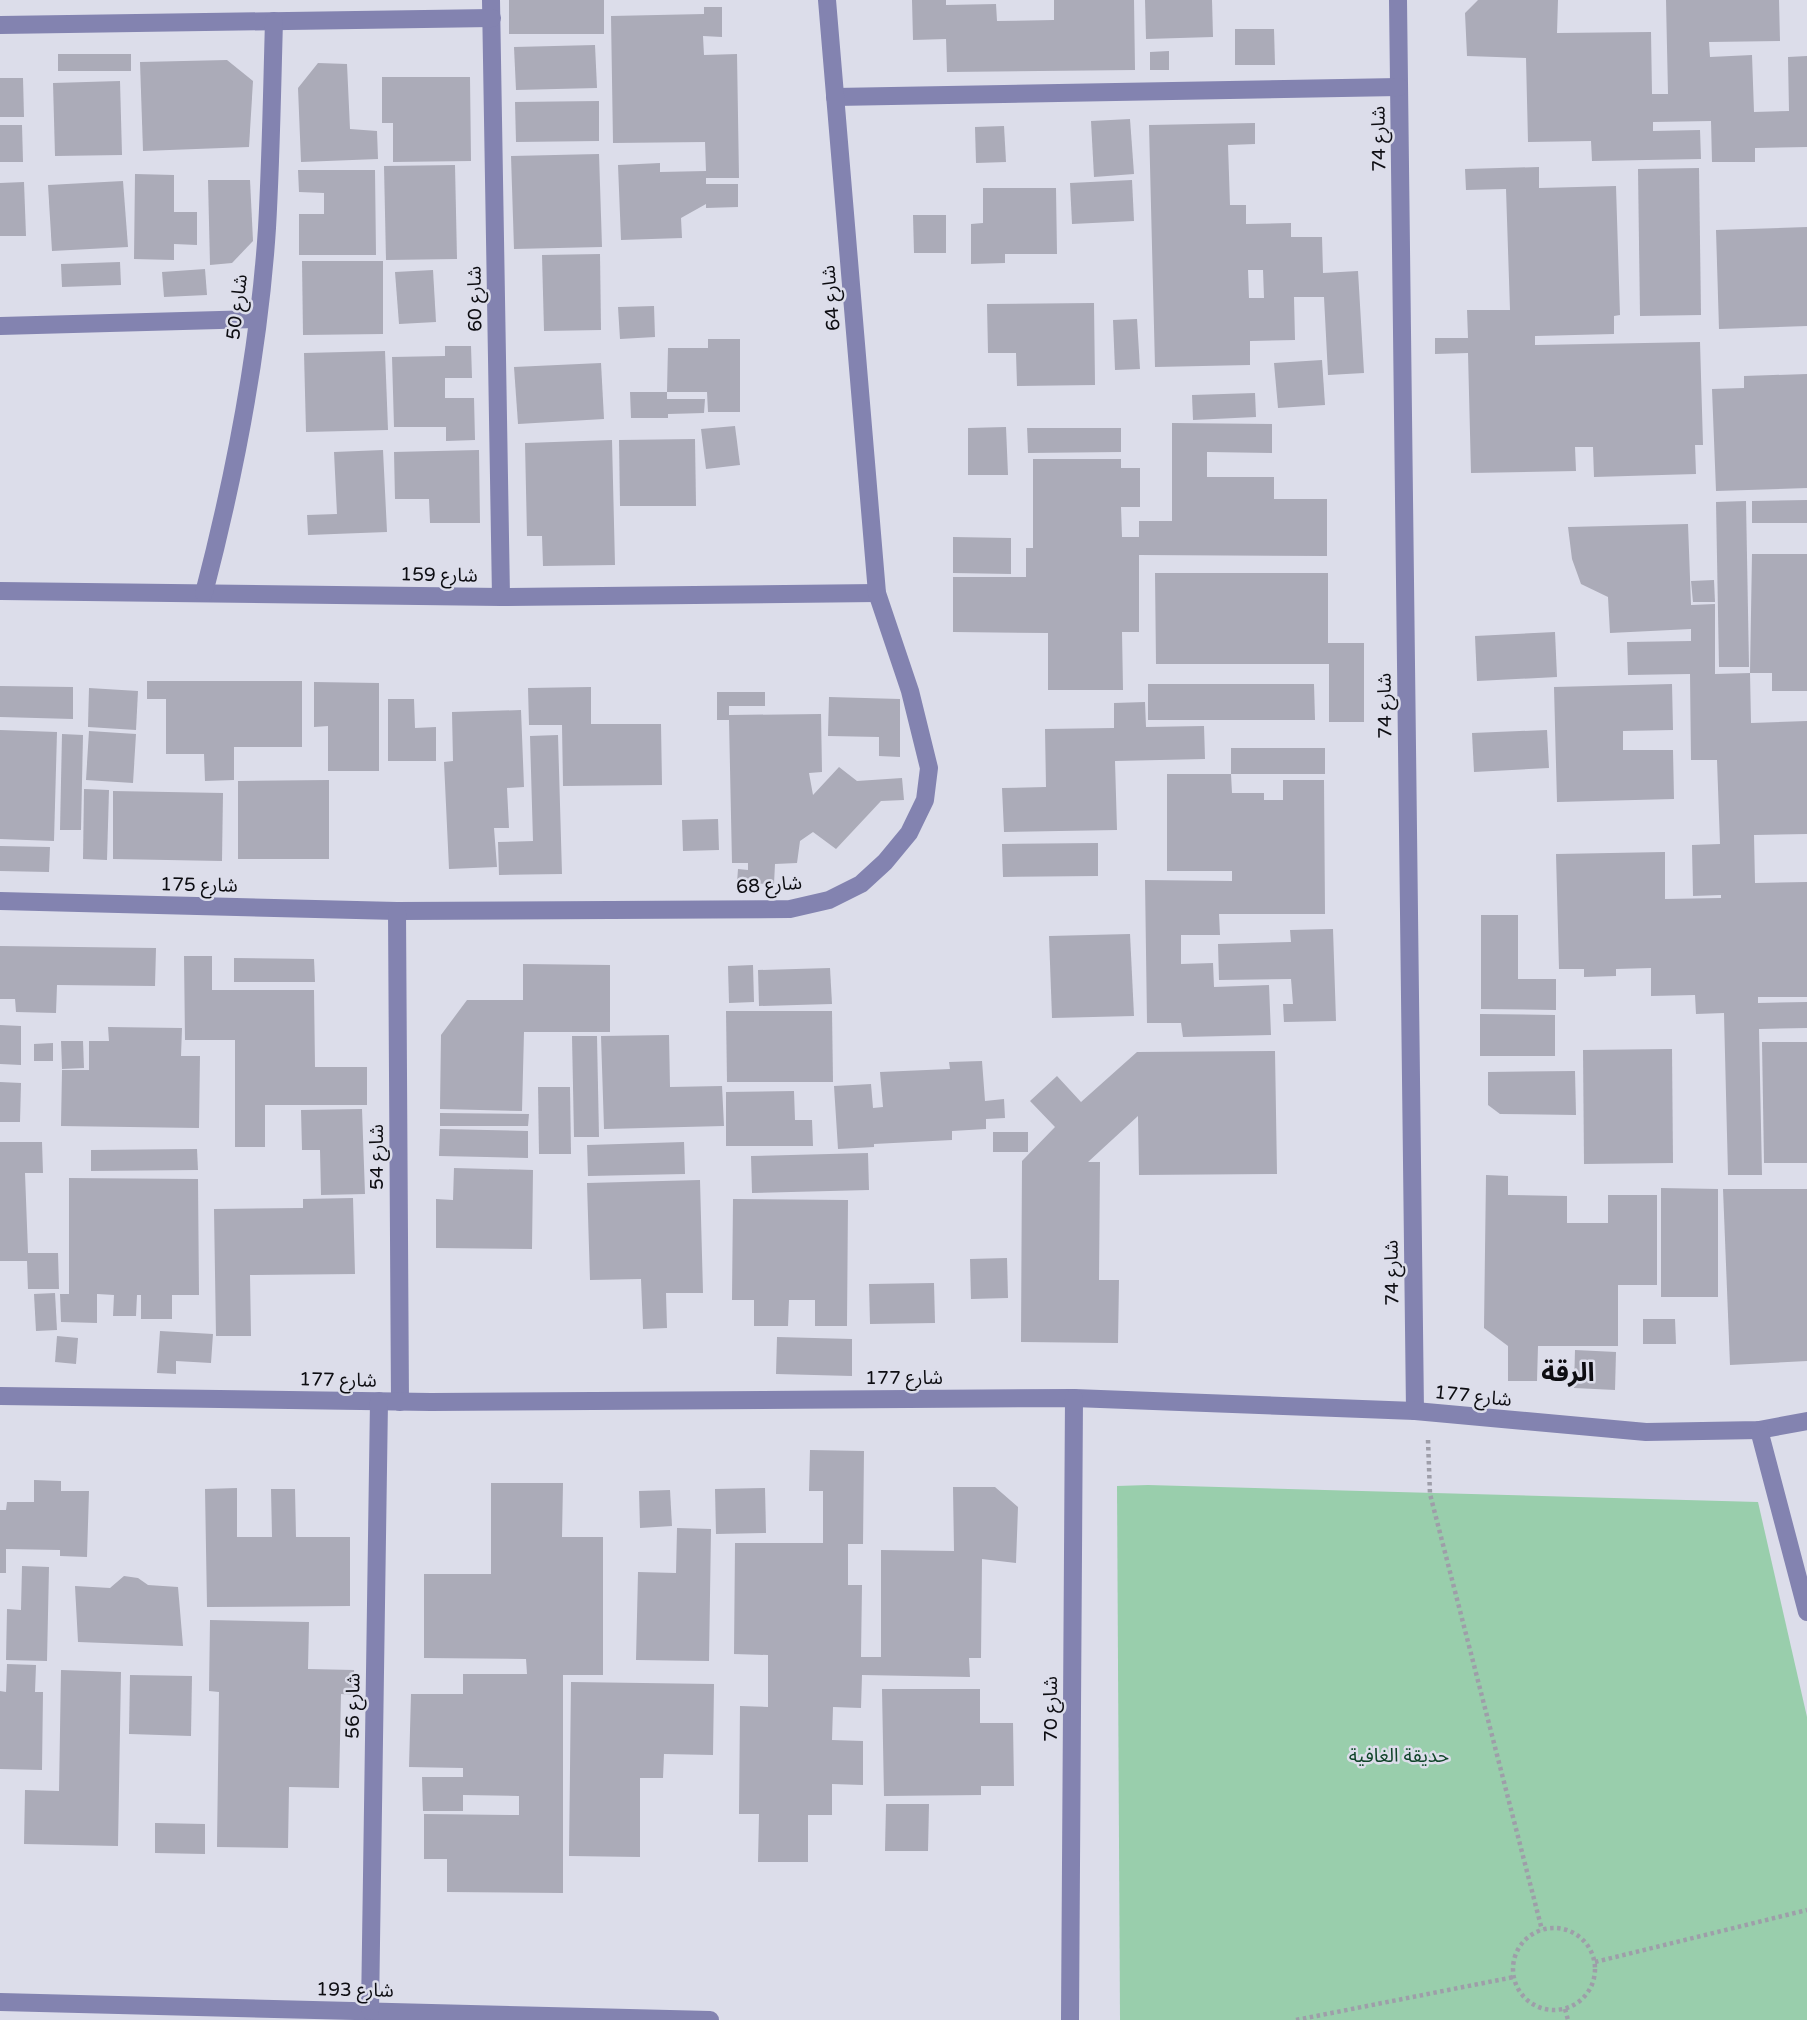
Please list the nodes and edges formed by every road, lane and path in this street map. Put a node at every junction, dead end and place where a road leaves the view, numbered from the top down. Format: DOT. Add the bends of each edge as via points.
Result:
graph roads {
  1 [pos="827,0"];
  2 [pos="1398,0"];
  3 [pos="491,9"];
  4 [pos="274,21"];
  5 [pos="0,25"];
  6 [pos="1399,87"];
  7 [pos="835,97"];
  8 [pos="257,319"];
  9 [pos="0,326"];
  10 [pos="0,591"];
  11 [pos="204,593"];
  12 [pos="877,593"];
  13 [pos="501,597"];
  14 [pos="0,901"];
  15 [pos="397,911"];
  16 [pos="0,1396"];
  17 [pos="1073,1398"];
  18 [pos="379,1401"];
  19 [pos="400,1402"];
  20 [pos="1421,1411"];
  21 [pos="1807,1421"];
  22 [pos="1759,1430"];
  23 [pos="1807,1612"];
  24 [pos="1807,1910"];
  25 [pos="1542,1930"];
  26 [pos="1595,1962"];
  27 [pos="1514,1977"];
  28 [pos="0,2002"];
  29 [pos="1565,2008"];
  30 [pos="370,2011"];
  31 [pos="65,2012"];
  32 [pos="312,2015"];
  33 [pos="552,2018"];
  34 [pos="710,2020"];
  35 [pos="1070,2020"];
  36 [pos="1296,2020"];
  37 [pos="1568,2020"];
  1 -- 7 [label="street, شارع 64"];
  2 -- 6 [label="street, شارع 74"];
  3 -- 4 [label="street"];
  3 -- 13 [label="street, شارع 60"];
  4 -- 5 [label="street"];
  4 -- 8 [label="street, شارع 50" via="267,228"];
  6 -- 7 [label="street"];
  6 -- 20 [label="street, شارع 74"];
  7 -- 12 [label="street, شارع 64"];
  8 -- 9 [label="street"];
  8 -- 11 [label="street, شارع 50" via="235,458"];
  10 -- 11 [label="street, شارع 159"];
  11 -- 13 [label="street, شارع 159"];
  12 -- 13 [label="street, شارع 159"];
  12 -- 15 [label="street, شارع 68" via="921,727 929,768 925,800 909,833 861,884 829,900 790,909"];
  14 -- 15 [label="street, شارع 175"];
  15 -- 19 [label="street, شارع 54"];
  16 -- 18 [label="street, شارع 177"];
  17 -- 19 [label="street, شارع 177"];
  17 -- 20 [label="street, شارع 177"];
  17 -- 35 [label="street, شارع 70"];
  18 -- 19 [label="street, شارع 177"];
  18 -- 30 [label="street, شارع 56"];
  20 -- 22 [label="street, شارع 177" via="1591,1430"];
  20 -- 25 [label="path" via="1430,1494"];
  21 -- 22 [label="street, شارع 177"];
  22 -- 23 [label="street"];
  24 -- 26 [label="path"];
  25 -- 26 [label="path" via="1556,1928 1581,1938"];
  25 -- 27 [label="path" via="1519,1948"];
  26 -- 29 [label="path" via="1586,1996"];
  27 -- 29 [label="path" via="1533,2004 1549,2010"];
  27 -- 36 [label="path"];
  28 -- 31 [label="street, شارع 193"];
  29 -- 37 [label="path"];
  30 -- 32 [label="street, شارع 193"];
  30 -- 33 [label="street, شارع 193"];
  31 -- 32 [label="street, شارع 193"];
  33 -- 34 [label="street, شارع 193"];
}
